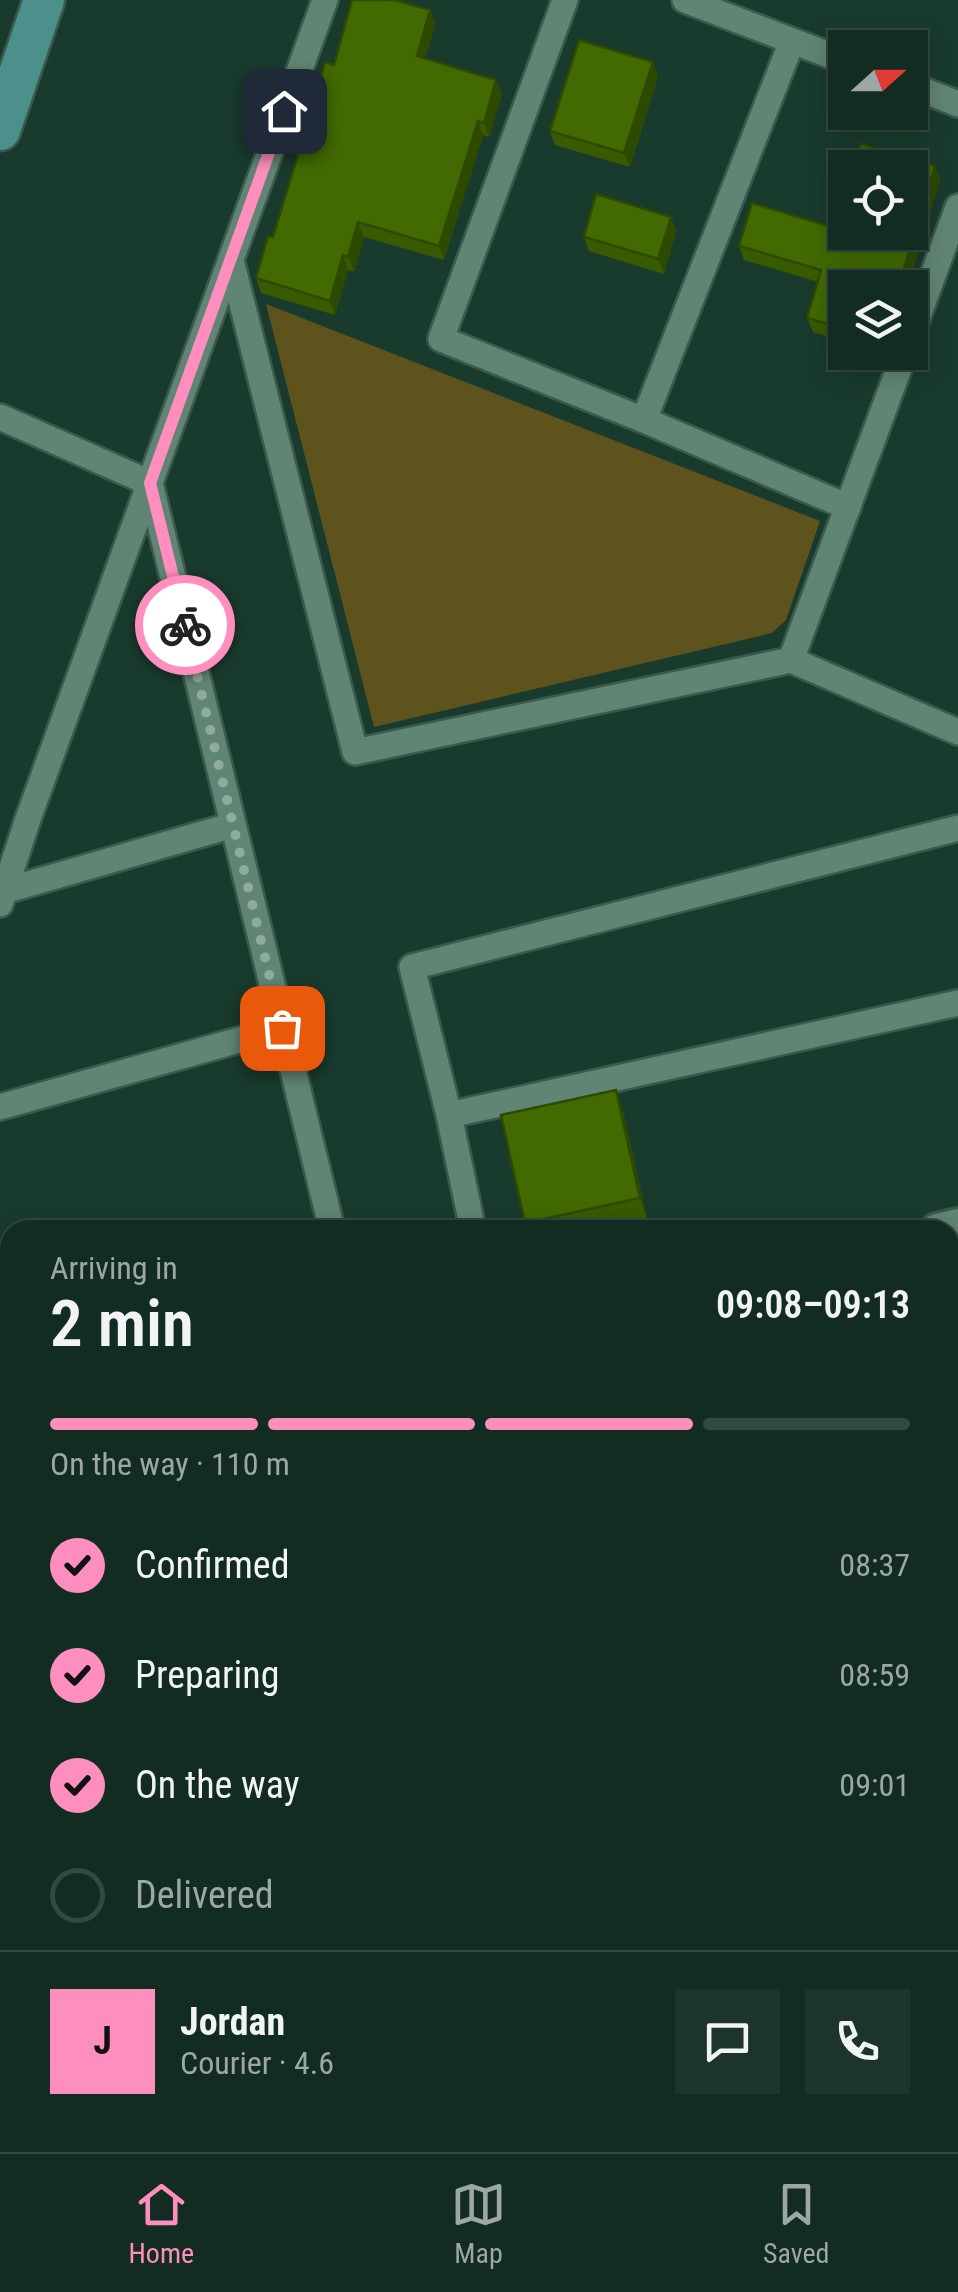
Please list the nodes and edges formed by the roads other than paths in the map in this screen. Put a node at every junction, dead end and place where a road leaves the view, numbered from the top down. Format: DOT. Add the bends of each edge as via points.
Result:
graph roads {
  1 [pos="44,0"];
  2 [pos="324,0"];
  3 [pos="564,0"];
  4 [pos="686,0"];
  5 [pos="792,40"];
  6 [pos="828,54"];
  7 [pos="928,93"];
  8 [pos="958,104"];
  9 [pos="0,130"];
  10 [pos="958,207"];
  11 [pos="231,260"];
  12 [pos="928,289"];
  13 [pos="897,370"];
  14 [pos="0,417"];
  15 [pos="644,420"];
  16 [pos="150,483"];
  17 [pos="848,507"];
  18 [pos="791,660"];
  19 [pos="958,732"];
  20 [pos="233,824"];
  21 [pos="958,828"];
  22 [pos="2,898"];
  23 [pos="958,1003"];
  24 [pos="282,1028"];
  25 [pos="0,1107"];
  26 [pos="449,1115"];
  27 [pos="328,1220"];
  28 [pos="471,1220"];
  1 -- 9 [label="main road"];
  2 -- 11 [label="street"];
  3 -- 15 [label="street" via="441,338"];
  4 -- 5 [label="street"];
  5 -- 6 [label="street"];
  5 -- 15 [label="street"];
  7 -- 8 [label="street"];
  10 -- 12 [label="street"];
  11 -- 16 [label="street"];
  11 -- 18 [label="street" via="355,752"];
  13 -- 17 [label="street"];
  14 -- 16 [label="street"];
  15 -- 17 [label="street"];
  16 -- 20 [label="street"];
  16 -- 22 [label="street"];
  17 -- 18 [label="street"];
  18 -- 19 [label="street"];
  20 -- 22 [label="street"];
  20 -- 24 [label="street"];
  21 -- 26 [label="street" via="412,968"];
  23 -- 26 [label="street"];
  24 -- 25 [label="street"];
  24 -- 27 [label="street"];
  26 -- 28 [label="street"];
}
